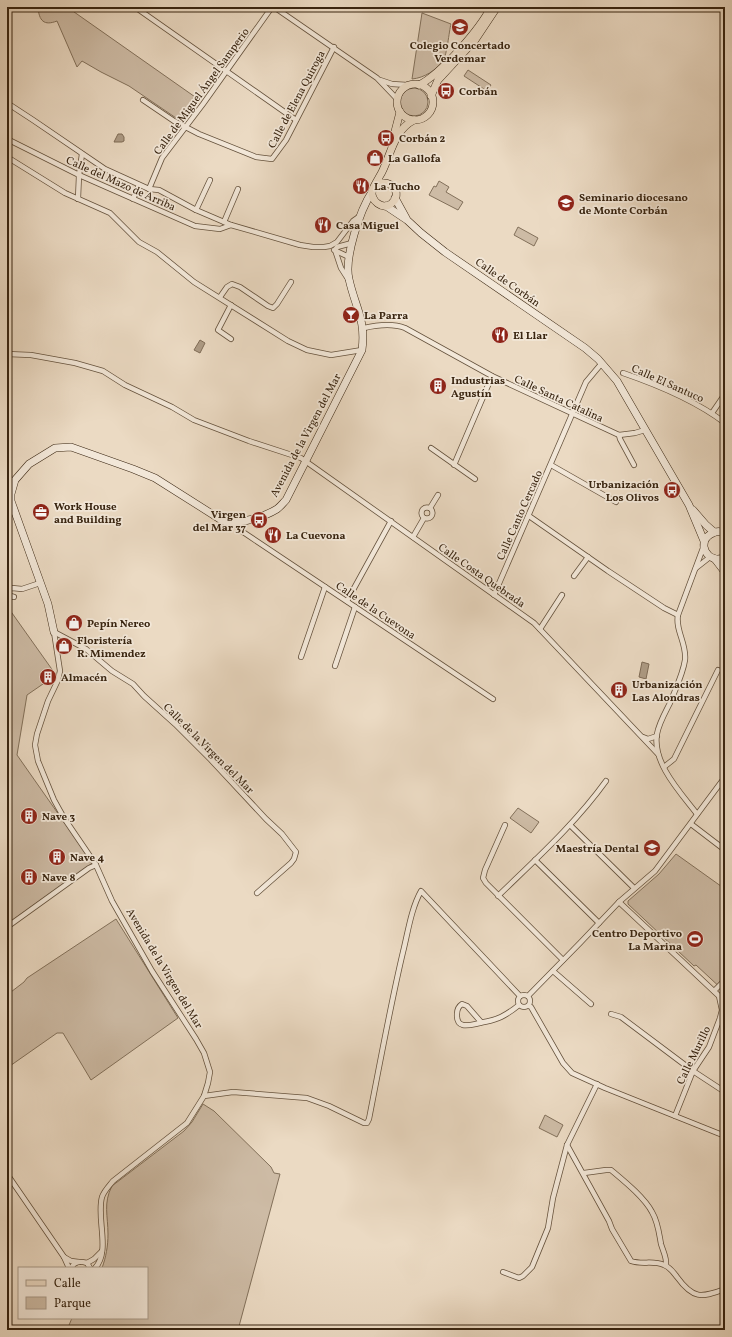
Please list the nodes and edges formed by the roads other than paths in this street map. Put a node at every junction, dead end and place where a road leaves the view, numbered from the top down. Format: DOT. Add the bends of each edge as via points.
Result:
graph roads {
  1 [pos="135,7"];
  2 [pos="273,7"];
  3 [pos="491,7"];
  4 [pos="497,7"];
  5 [pos="334,47"];
  6 [pos="227,71"];
  7 [pos="377,78"];
  8 [pos="408,85"];
  9 [pos="419,85"];
  10 [pos="432,96"];
  11 [pos="397,99"];
  12 [pos="143,100"];
  13 [pos="7,103"];
  14 [pos="400,112"];
  15 [pos="296,120"];
  16 [pos="414,120"];
  17 [pos="185,128"];
  18 [pos="7,139"];
  19 [pos="393,144"];
  20 [pos="82,154"];
  21 [pos="7,157"];
  22 [pos="385,166"];
  23 [pos="79,175"];
  24 [pos="210,180"];
  25 [pos="376,184"];
  26 [pos="389,184"];
  27 [pos="139,185"];
  28 [pos="149,189"];
  29 [pos="238,189"];
  30 [pos="372,192"];
  31 [pos="395,198"];
  32 [pos="78,199"];
  33 [pos="133,199"];
  34 [pos="378,204"];
  35 [pos="386,206"];
  36 [pos="196,210"];
  37 [pos="361,214"];
  38 [pos="407,220"];
  39 [pos="224,222"];
  40 [pos="231,226"];
  41 [pos="352,243"];
  42 [pos="324,247"];
  43 [pos="335,250"];
  44 [pos="348,258"];
  45 [pos="349,281"];
  46 [pos="291,282"];
  47 [pos="220,297"];
  48 [pos="232,305"];
  49 [pos="364,328"];
  50 [pos="231,339"];
  51 [pos="362,350"];
  52 [pos="7,354"];
  53 [pos="600,361"];
  54 [pos="623,373"];
  55 [pos="492,376"];
  56 [pos="725,394"];
  57 [pos="712,413"];
  58 [pos="572,414"];
  59 [pos="725,423"];
  60 [pos="645,430"];
  61 [pos="619,435"];
  62 [pos="431,448"];
  63 [pos="306,461"];
  64 [pos="454,465"];
  65 [pos="551,465"];
  66 [pos="634,465"];
  67 [pos="475,479"];
  68 [pos="438,495"];
  69 [pos="616,502"];
  70 [pos="689,505"];
  71 [pos="430,508"];
  72 [pos="529,516"];
  73 [pos="424,518"];
  74 [pos="247,520"];
  75 [pos="391,521"];
  76 [pos="233,523"];
  77 [pos="722,532"];
  78 [pos="249,536"];
  79 [pos="413,537"];
  80 [pos="704,544"];
  81 [pos="725,556"];
  82 [pos="588,557"];
  83 [pos="713,558"];
  84 [pos="696,568"];
  85 [pos="725,572"];
  86 [pos="574,576"];
  87 [pos="40,583"];
  88 [pos="325,587"];
  89 [pos="7,591"];
  90 [pos="7,595"];
  91 [pos="494,595"];
  92 [pos="562,595"];
  93 [pos="14,597"];
  94 [pos="347,602"];
  95 [pos="355,607"];
  96 [pos="678,615"];
  97 [pos="540,629"];
  98 [pos="54,632"];
  99 [pos="301,657"];
  100 [pos="335,666"];
  101 [pos="718,670"];
  102 [pos="493,699"];
  103 [pos="657,736"];
  104 [pos="643,737"];
  105 [pos="658,754"];
  106 [pos="664,767"];
  107 [pos="725,777"];
  108 [pos="606,781"];
  109 [pos="697,814"];
  110 [pos="690,824"];
  111 [pos="505,825"];
  112 [pos="570,825"];
  113 [pos="725,850"];
  114 [pos="535,860"];
  115 [pos="96,865"];
  116 [pos="634,888"];
  117 [pos="257,893"];
  118 [pos="498,896"];
  119 [pos="619,902"];
  120 [pos="599,923"];
  121 [pos="7,927"];
  122 [pos="563,960"];
  123 [pos="553,971"];
  124 [pos="725,980"];
  125 [pos="714,991"];
  126 [pos="520,996"];
  127 [pos="528,996"];
  128 [pos="591,1004"];
  129 [pos="519,1006"];
  130 [pos="529,1006"];
  131 [pos="611,1014"];
  132 [pos="481,1022"];
  133 [pos="693,1070"];
  134 [pos="597,1084"];
  135 [pos="725,1092"];
  136 [pos="204,1096"];
  137 [pos="675,1116"];
  138 [pos="725,1136"];
  139 [pos="567,1145"];
  140 [pos="584,1173"];
  141 [pos="7,1174"];
  142 [pos="102,1251"];
  143 [pos="64,1257"];
  144 [pos="79,1262"];
  145 [pos="87,1263"];
  146 [pos="666,1265"];
  147 [pos="69,1267"];
  148 [pos="71,1267"];
  149 [pos="89,1267"];
  150 [pos="96,1267"];
  151 [pos="503,1272"];
  152 [pos="725,1289"];
  1 -- 6 [label="street"];
  2 -- 5 [label="street"];
  2 -- 6 [label="street, Calle de Miguel Ángel Samperio"];
  3 -- 9 [label="main road" via="478,28 437,73"];
  4 -- 10 [label="main road" via="475,40 438,80"];
  5 -- 7 [label="street"];
  5 -- 15 [label="street, Calle de Elena Quiroga"];
  6 -- 15 [label="street"];
  6 -- 17 [label="street, Calle de Miguel Ángel Samperio"];
  7 -- 8 [label="street" via="392,84"];
  7 -- 11 [label="street"];
  8 -- 9 [label="main road"];
  8 -- 11 [label="main road" via="402,89"];
  9 -- 10 [label="main road"];
  10 -- 16 [label="main road" via="429,113"];
  11 -- 14 [label="main road"];
  12 -- 17 [label="street"];
  13 -- 20 [label="street"];
  14 -- 16 [label="main road" via="404,117"];
  14 -- 19 [label="main road"];
  15 -- 17 [label="street, Calle de Elena Quiroga" via="272,159 256,157"];
  16 -- 19 [label="main road" via="406,124"];
  17 -- 28 [label="street, Calle de Miguel Ángel Samperio" via="162,158"];
  18 -- 23 [label="street, Calle del Mazo de Arriba"];
  19 -- 22 [label="main road"];
  20 -- 23 [label="street"];
  20 -- 27 [label="street" via="104,169"];
  21 -- 32 [label="street" via="51,186"];
  22 -- 25 [label="main road"];
  22 -- 26 [label="main road"];
  23 -- 32 [label="street"];
  23 -- 33 [label="street, Calle del Mazo de Arriba"];
  24 -- 36 [label="street"];
  25 -- 26 [label="main road"];
  25 -- 30 [label="main road"];
  26 -- 31 [label="main road" via="396,192"];
  27 -- 28 [label="street"];
  27 -- 33 [label="street"];
  28 -- 36 [label="street" via="159,190"];
  29 -- 39 [label="street"];
  30 -- 34 [label="main road"];
  30 -- 37 [label="main road, Avenida de la Virgen del Mar"];
  31 -- 35 [label="main road"];
  31 -- 38 [label="main road, Calle de Corbán"];
  32 -- 47 [label="street" via="110,213 140,242 157,252 194,282"];
  33 -- 40 [label="street, Calle del Mazo de Arriba" via="195,226 220,229"];
  34 -- 35 [label="main road"];
  34 -- 37 [label="main road, Avenida de la Virgen del Mar" via="370,206"];
  35 -- 38 [label="main road, Calle de Corbán"];
  36 -- 39 [label="street"];
  37 -- 41 [label="main road, Avenida de la Virgen del Mar"];
  37 -- 42 [label="street, Avenida de la Virgen del Mar" via="337,242"];
  38 -- 53 [label="main road, Calle de Corbán" via="445,252 585,348"];
  39 -- 40 [label="street"];
  40 -- 42 [label="street" via="313,248"];
  41 -- 43 [label="street" via="337,246"];
  41 -- 44 [label="main road, Avenida de la Virgen del Mar"];
  42 -- 43 [label="street"];
  43 -- 44 [label="street"];
  43 -- 45 [label="street"];
  44 -- 45 [label="main road, Avenida de la Virgen del Mar"];
  45 -- 49 [label="main road, Avenida de la Virgen del Mar"];
  46 -- 47 [label="street" via="273,308 232,284"];
  47 -- 48 [label="street"];
  48 -- 50 [label="street" via="218,330"];
  48 -- 51 [label="street" via="307,350 331,355"];
  49 -- 51 [label="main road, Avenida de la Virgen del Mar"];
  49 -- 55 [label="street, Calle Santa Catalina" via="388,325 405,328"];
  51 -- 63 [label="main road, Avenida de la Virgen del Mar"];
  52 -- 63 [label="street" via="31,355 103,371 194,420"];
  53 -- 58 [label="street, Calle Canto Cercado" via="586,382"];
  53 -- 60 [label="main road, Calle de Corbán" via="617,381"];
  54 -- 57 [label="street, Calle El Santuco"];
  55 -- 58 [label="street, Calle Santa Catalina"];
  55 -- 64 [label="street"];
  56 -- 57 [label="street"];
  57 -- 59 [label="street, Calle El Santuco"];
  58 -- 61 [label="street, Calle Santa Catalina"];
  58 -- 65 [label="street, Calle Canto Cercado"];
  60 -- 61 [label="street"];
  60 -- 70 [label="main road, Calle de Corbán"];
  61 -- 66 [label="street"];
  62 -- 64 [label="street"];
  63 -- 74 [label="main road, Avenida de la Virgen del Mar" via="282,505"];
  63 -- 75 [label="street, Calle Costa Quebrada"];
  64 -- 67 [label="street"];
  65 -- 69 [label="street, Calle Canto Cercado"];
  65 -- 72 [label="street, Calle Canto Cercado"];
  68 -- 71 [label="street"];
  70 -- 77 [label="main road" via="706,525"];
  70 -- 80 [label="main road"];
  71 -- 73 [label="street" via="432,516"];
  71 -- 73 [label="street" via="422,510"];
  72 -- 82 [label="street"];
  72 -- 91 [label="street, Calle Canto Cercado"];
  73 -- 79 [label="street"];
  74 -- 76 [label="main road, Avenida de la Virgen del Mar"];
  74 -- 78 [label="street" via="245,530"];
  75 -- 79 [label="street, Calle Costa Quebrada"];
  75 -- 94 [label="street"];
  76 -- 78 [label="street, Calle de la Cuevona"];
  76 -- 87 [label="main road, Avenida de la Virgen del Mar" via="223,521 161,481 134,469 71,447 55,448 21,472 15,480 11,494 14,511"];
  77 -- 80 [label="main road" via="708,535"];
  78 -- 88 [label="street, Calle de la Cuevona"];
  79 -- 91 [label="street, Calle Costa Quebrada"];
  80 -- 83 [label="main road" via="706,553"];
  80 -- 84 [label="street"];
  81 -- 83 [label="main road"];
  82 -- 86 [label="street"];
  82 -- 96 [label="street"];
  83 -- 84 [label="street"];
  83 -- 85 [label="main road"];
  84 -- 96 [label="street"];
  87 -- 89 [label="street"];
  87 -- 98 [label="main road, Avenida de la Virgen del Mar"];
  88 -- 94 [label="street, Calle de la Cuevona"];
  88 -- 99 [label="street"];
  90 -- 93 [label="street"];
  91 -- 97 [label="street, Calle Costa Quebrada"];
  92 -- 97 [label="street"];
  94 -- 95 [label="street, Calle de la Cuevona"];
  95 -- 100 [label="street"];
  95 -- 102 [label="street, Calle de la Cuevona"];
  96 -- 103 [label="street" via="676,621 685,648 685,659"];
  97 -- 104 [label="street, Calle Costa Quebrada"];
  98 -- 115 [label="street, Avenida de la Virgen del Mar" via="60,671 40,723 35,745 36,753 54,800"];
  98 -- 117 [label="street, Calle de la Virgen del Mar" via="86,649 112,671 133,684 211,760 291,844 296,852 291,864"];
  101 -- 106 [label="street" via="674,759"];
  103 -- 104 [label="street" via="648,739"];
  103 -- 105 [label="street"];
  104 -- 105 [label="street"];
  105 -- 106 [label="street"];
  106 -- 109 [label="street"];
  107 -- 109 [label="street"];
  108 -- 112 [label="street"];
  109 -- 110 [label="street"];
  110 -- 113 [label="street"];
  110 -- 116 [label="street" via="655,871"];
  111 -- 118 [label="street" via="483,878"];
  112 -- 114 [label="street"];
  112 -- 116 [label="street"];
  114 -- 118 [label="street"];
  114 -- 120 [label="street"];
  115 -- 121 [label="street"];
  115 -- 136 [label="street, Avenida de la Virgen del Mar" via="112,901 147,964 204,1053 210,1072"];
  116 -- 119 [label="street"];
  118 -- 122 [label="street"];
  119 -- 120 [label="street"];
  119 -- 125 [label="street, Calle Murillo"];
  120 -- 122 [label="street"];
  122 -- 123 [label="street"];
  123 -- 127 [label="street"];
  123 -- 128 [label="street"];
  124 -- 125 [label="street"];
  125 -- 133 [label="street, Calle Murillo" via="722,1005 721,1014 709,1048"];
  126 -- 127 [label="street"];
  126 -- 129 [label="street"];
  126 -- 136 [label="street" via="422,891 418,897 399,969 367,1122 364,1123 306,1098 233,1092"];
  127 -- 130 [label="street"];
  129 -- 130 [label="street"];
  129 -- 132 [label="street" via="500,1018"];
  130 -- 134 [label="street" via="568,1069"];
  131 -- 133 [label="street" via="621,1017"];
  132 -- 132 [label="street" via="466,1006 460,1006 456,1014 462,1026"];
  133 -- 135 [label="street"];
  133 -- 137 [label="street, Calle Murillo"];
  134 -- 137 [label="street"];
  134 -- 139 [label="street"];
  136 -- 142 [label="street, Avenida de la Virgen del Mar" via="187,1123 113,1181 105,1191 101,1211"];
  137 -- 138 [label="street"];
  139 -- 140 [label="street"];
  139 -- 151 [label="street" via="548,1228 532,1267 518,1278"];
  140 -- 146 [label="street" via="631,1261"];
  140 -- 146 [label="street" via="611,1170 642,1199 652,1211 658,1227"];
  141 -- 143 [label="street"];
  142 -- 145 [label="street"];
  142 -- 150 [label="street, Avenida de la Virgen del Mar"];
  143 -- 144 [label="street"];
  143 -- 147 [label="street"];
  144 -- 145 [label="street"];
  144 -- 148 [label="street"];
  145 -- 149 [label="street"];
  146 -- 152 [label="street" via="693,1293 705,1296"];
}
